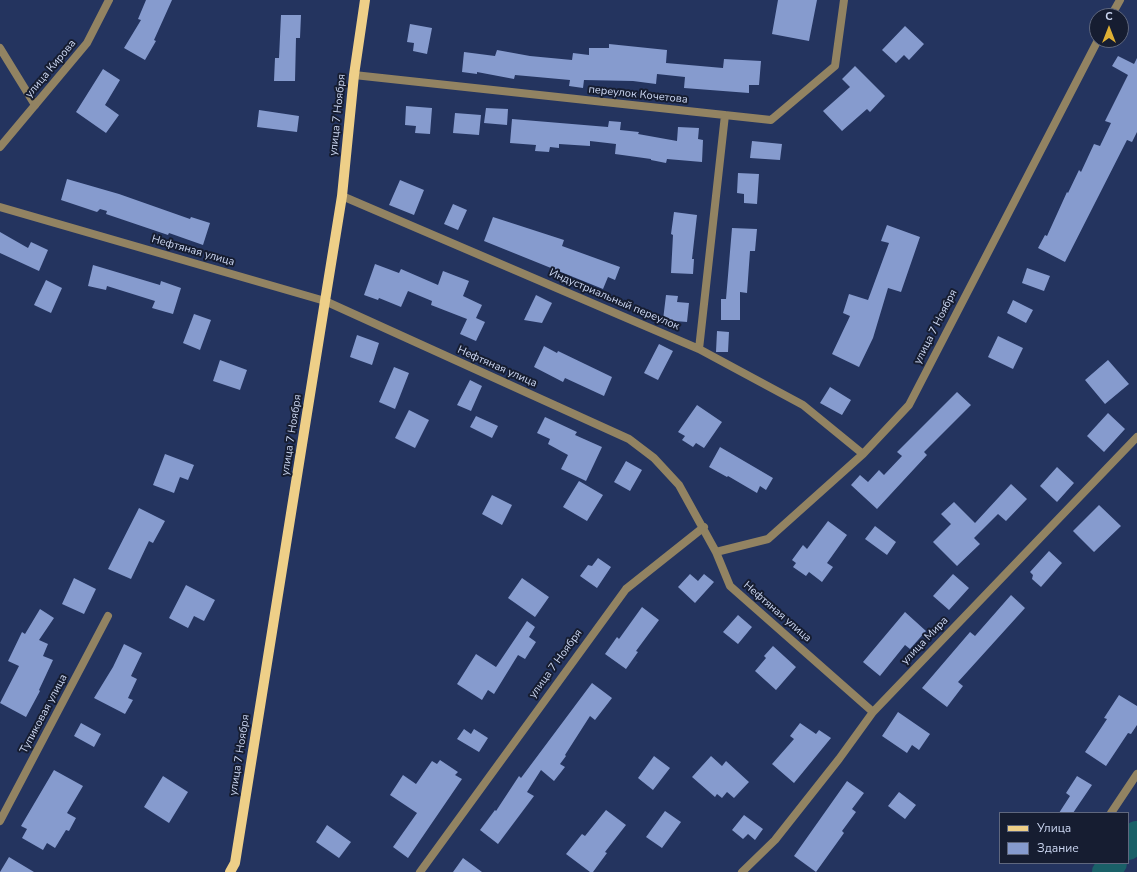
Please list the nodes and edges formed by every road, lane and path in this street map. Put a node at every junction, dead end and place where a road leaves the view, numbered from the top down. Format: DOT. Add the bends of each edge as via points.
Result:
graph roads {
  1 [pos="109,0"];
  2 [pos="365,0"];
  3 [pos="844,0"];
  4 [pos="0,48"];
  5 [pos="1094,48"];
  6 [pos="354,75"];
  7 [pos="35,105"];
  8 [pos="725,115"];
  9 [pos="0,147"];
  10 [pos="342,196"];
  11 [pos="0,207"];
  12 [pos="325,301"];
  13 [pos="699,348"];
  14 [pos="1137,437"];
  15 [pos="862,454"];
  16 [pos="704,527"];
  17 [pos="716,552"];
  18 [pos="108,616"];
  19 [pos="873,712"];
  20 [pos="1137,774"];
  21 [pos="1112,812"];
  22 [pos="0,821"];
  23 [pos="230,872"];
  24 [pos="420,872"];
  25 [pos="742,872"];
  1 -- 7 [label="street, улица Кирова" via="87,43"];
  2 -- 6 [label="main road, улица 7 Ноября"];
  3 -- 8 [label="street, переулок Кочетова" via="835,66 771,120"];
  4 -- 7 [label="street"];
  5 -- 15 [label="street, улица 7 Ноября" via="909,405"];
  6 -- 8 [label="street, переулок Кочетова"];
  6 -- 10 [label="main road, улица 7 Ноября"];
  7 -- 9 [label="street, улица Кирова"];
  8 -- 13 [label="street"];
  10 -- 12 [label="main road, улица 7 Ноября"];
  10 -- 13 [label="street, Индустриальный переулок"];
  11 -- 12 [label="street, Нефтяная улица"];
  12 -- 16 [label="street, Нефтяная улица" via="629,439 654,458 679,485"];
  12 -- 23 [label="main road, улица 7 Ноября" via="235,863"];
  13 -- 15 [label="street, Индустриальный переулок" via="803,405"];
  14 -- 19 [label="street, улица Мира"];
  15 -- 17 [label="street, улица 7 Ноября" via="768,539"];
  16 -- 17 [label="street, Нефтяная улица"];
  16 -- 24 [label="street, улица 7 Ноября" via="626,589"];
  17 -- 19 [label="street, Нефтяная улица" via="730,586"];
  18 -- 22 [label="street, Тупиковая улица"];
  19 -- 25 [label="street, улица Мира" via="775,840"];
  20 -- 21 [label="street"];
}
